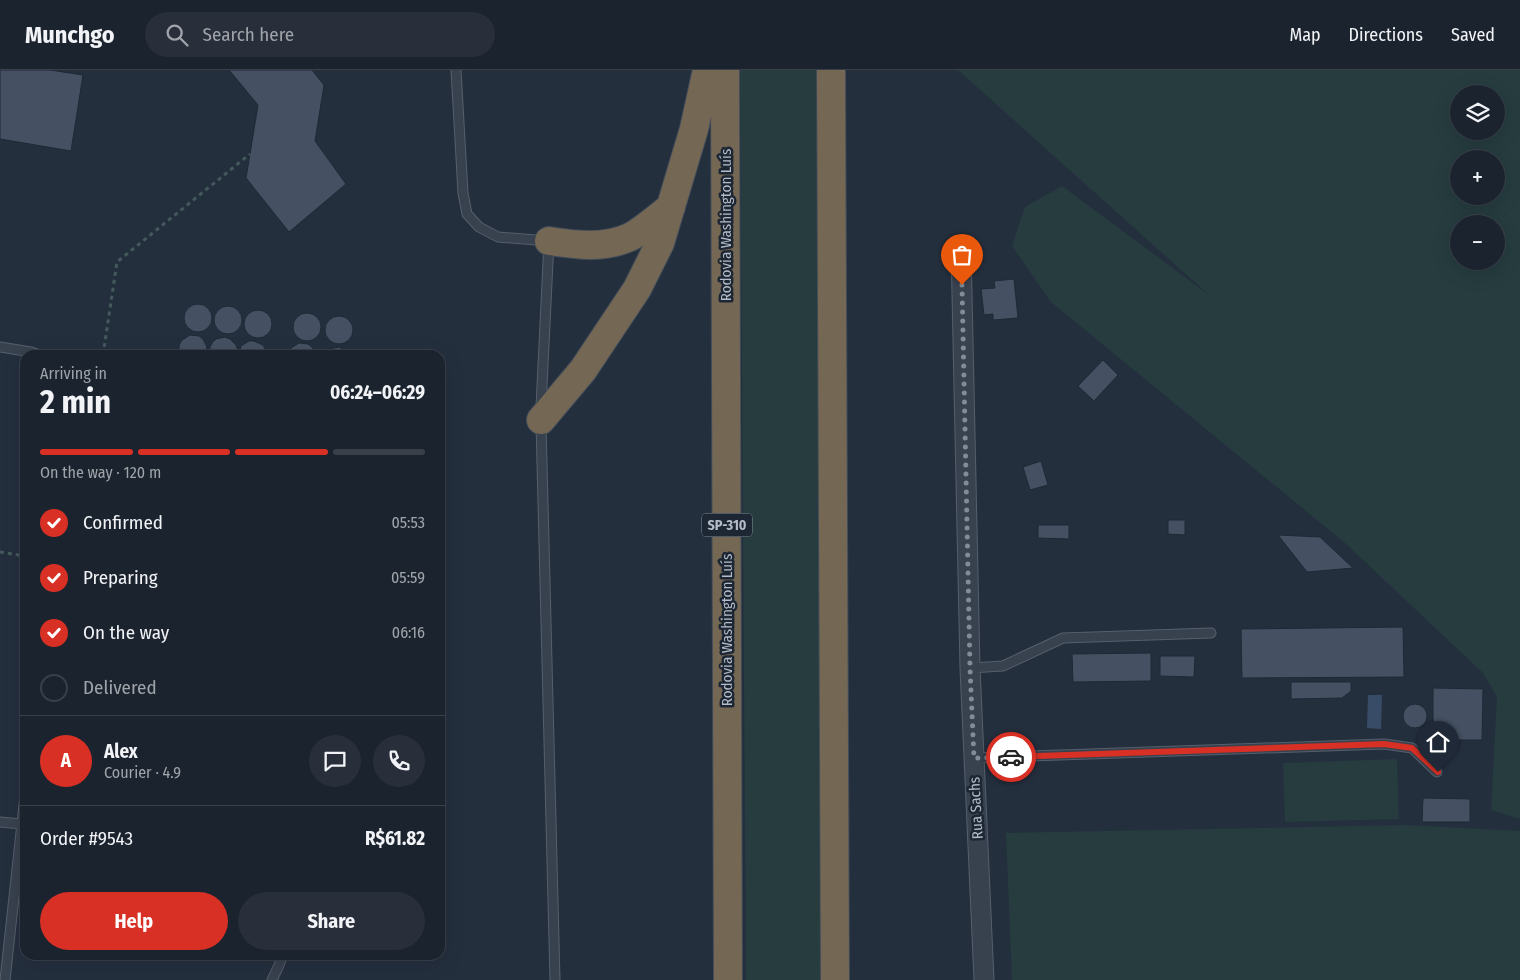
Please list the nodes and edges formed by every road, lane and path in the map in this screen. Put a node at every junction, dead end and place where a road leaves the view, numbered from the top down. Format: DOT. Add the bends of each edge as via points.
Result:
graph roads {
  1 [pos="456,70"];
  2 [pos="708,70"];
  3 [pos="725,70"];
  4 [pos="832,70"];
  5 [pos="250,154"];
  6 [pos="671,207"];
  7 [pos="549,241"];
  8 [pos="961,247"];
  9 [pos="0,347"];
  10 [pos="20,350"];
  11 [pos="104,350"];
  12 [pos="541,420"];
  13 [pos="0,552"];
  14 [pos="20,555"];
  15 [pos="1211,633"];
  16 [pos="970,668"];
  17 [pos="974,758"];
  18 [pos="1438,772"];
  19 [pos="0,822"];
  20 [pos="20,824"];
  21 [pos="20,834"];
  22 [pos="834,917"];
  23 [pos="281,960"];
  24 [pos="5,980"];
  25 [pos="272,980"];
  26 [pos="555,980"];
  27 [pos="726,980"];
  28 [pos="835,980"];
  29 [pos="840,980"];
  30 [pos="984,980"];
  1 -- 7 [label="lane" via="467,214 479,227 498,237"];
  2 -- 6 [label="highway"];
  3 -- 27 [label="highway, Rodovia Washington Luís / SP-310"];
  4 -- 22 [label="highway"];
  5 -- 11 [label="path" via="118,262"];
  6 -- 7 [label="highway" via="631,236 612,243 581,246"];
  6 -- 12 [label="highway" via="660,243 637,289 583,370"];
  7 -- 12 [label="lane"];
  8 -- 16 [label="street, Rua Sachs"];
  9 -- 10 [label="lane"];
  12 -- 26 [label="lane"];
  13 -- 14 [label="path"];
  15 -- 16 [label="lane" via="1063,638 1002,666"];
  16 -- 17 [label="street, Rua Sachs"];
  17 -- 18 [label="lane" via="1384,744 1412,748"];
  17 -- 30 [label="street, Rua Sachs"];
  19 -- 20 [label="lane"];
  21 -- 24 [label="lane"];
  22 -- 28 [label="highway"];
  22 -- 29 [label="highway"];
  23 -- 25 [label="lane"];
}
